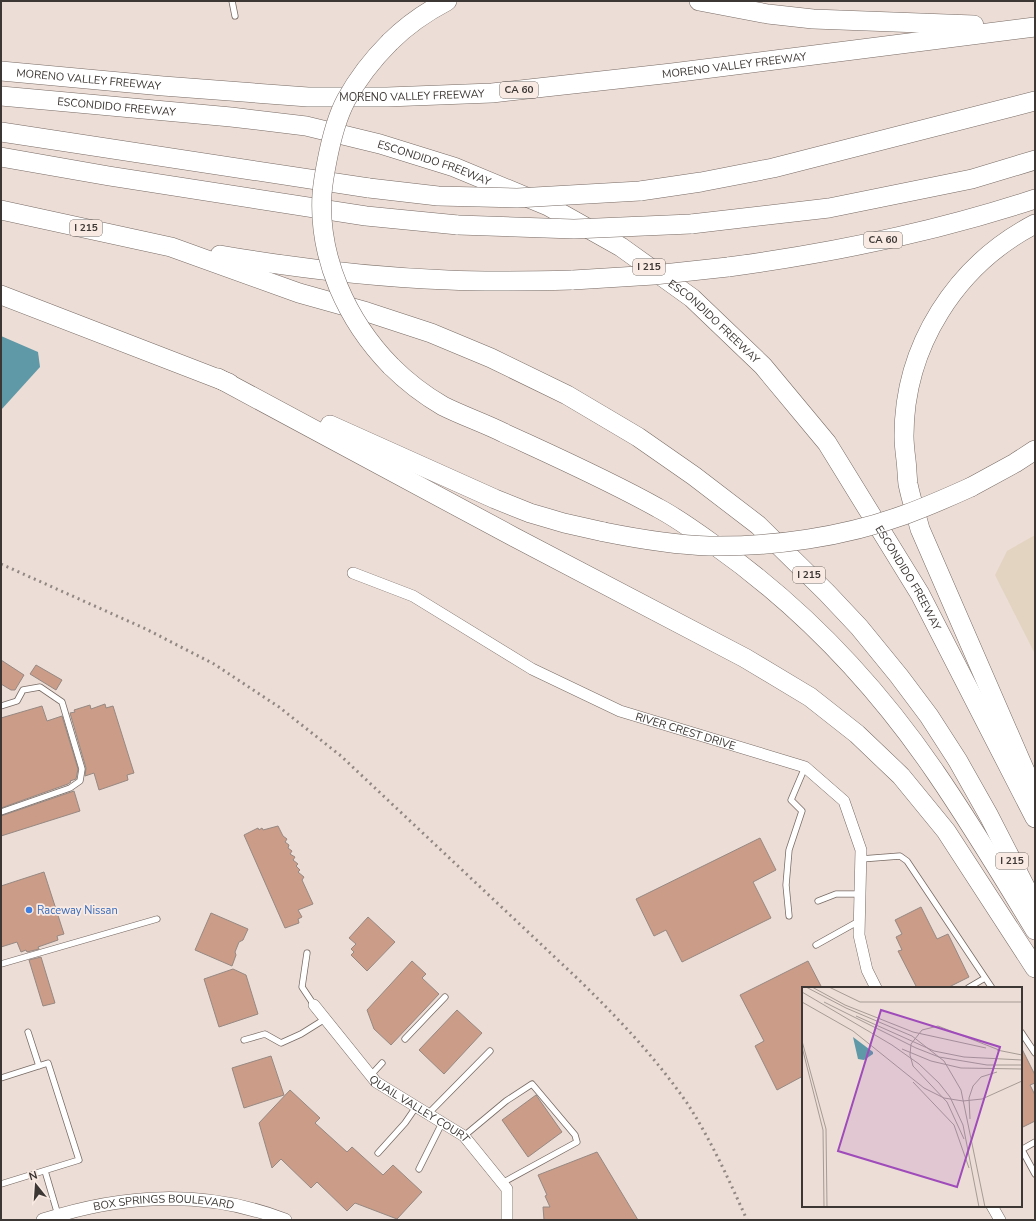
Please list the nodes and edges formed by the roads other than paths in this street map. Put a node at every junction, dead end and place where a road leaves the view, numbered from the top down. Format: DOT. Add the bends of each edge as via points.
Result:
graph roads {
  1 [pos="232,1"];
  2 [pos="447,1"];
  3 [pos="699,1"];
  4 [pos="235,16"];
  5 [pos="1035,27"];
  6 [pos="1,71"];
  7 [pos="1,96"];
  8 [pos="1035,101"];
  9 [pos="1,132"];
  10 [pos="1,158"];
  11 [pos="1035,160"];
  12 [pos="1035,198"];
  13 [pos="1,210"];
  14 [pos="1035,224"];
  15 [pos="171,247"];
  16 [pos="1,295"];
  17 [pos="218,378"];
  18 [pos="1035,450"];
  19 [pos="353,573"];
  20 [pos="1,706"];
  21 [pos="805,767"];
  22 [pos="1035,794"];
  23 [pos="1,812"];
  24 [pos="1035,818"];
  25 [pos="861,859"];
  26 [pos="860,894"];
  27 [pos="818,901"];
  28 [pos="1035,906"];
  29 [pos="789,916"];
  30 [pos="157,919"];
  31 [pos="859,921"];
  32 [pos="1035,930"];
  33 [pos="816,945"];
  34 [pos="307,953"];
  35 [pos="1,964"];
  36 [pos="1035,968"];
  37 [pos="985,978"];
  38 [pos="876,987"];
  39 [pos="970,987"];
  40 [pos="991,987"];
  41 [pos="445,997"];
  42 [pos="314,1005"];
  43 [pos="325,1019"];
  44 [pos="28,1032"];
  45 [pos="1022,1034"];
  46 [pos="405,1039"];
  47 [pos="244,1040"];
  48 [pos="490,1051"];
  49 [pos="1035,1053"];
  50 [pos="382,1063"];
  51 [pos="39,1066"];
  52 [pos="371,1075"];
  53 [pos="1,1078"];
  54 [pos="416,1107"];
  55 [pos="428,1114"];
  56 [pos="442,1123"];
  57 [pos="464,1136"];
  58 [pos="1035,1142"];
  59 [pos="1022,1149"];
  60 [pos="1022,1152"];
  61 [pos="378,1153"];
  62 [pos="420,1169"];
  63 [pos="45,1171"];
  64 [pos="1035,1174"];
  65 [pos="502,1183"];
  66 [pos="1,1184"];
  67 [pos="993,1207"];
  68 [pos="58,1215"];
  69 [pos="269,1217"];
  70 [pos="43,1220"];
  71 [pos="285,1220"];
  72 [pos="507,1220"];
  73 [pos="1000,1220"];
  1 -- 4 [label="lane"];
  2 -- 32 [label="highway, bridge" via="430,9 406,27 374,58 346,100 332,136 322,194 327,248 344,300 361,331 375,350 405,380 445,407 623,488 661,509 745,566 790,605 834,646 905,730 966,819"];
  3 -- 5 [label="highway" via="768,14 813,19"];
  5 -- 6 [label="highway, MORENO VALLEY FREEWAY / CA 60" via="492,93 308,97"];
  7 -- 24 [label="highway, ESCONDIDO FREEWAY / I 215" via="306,126 380,144 454,168 548,206 621,247 692,298 762,366 827,443 920,594"];
  8 -- 9 [label="highway, bridge" via="773,168 701,182 640,191 517,198 438,196 369,188"];
  10 -- 11 [label="highway, bridge" via="366,216 458,225 574,229 691,224 829,208 972,179"];
  12 -- 15 [label="highway, CA 60, bridge" via="948,224 862,245 775,261 654,275 573,280 449,280 335,272"];
  13 -- 15 [label="highway, I 215"];
  14 -- 22 [label="highway" via="982,259 959,284 936,316 912,375 906,405 904,436 908,484 920,528"];
  15 -- 28 [label="highway, I 215" via="299,293 431,333 491,358 568,395 638,437 694,476 758,525 822,587 899,676 958,761"];
  16 -- 17 [label="highway"];
  17 -- 18 [label="highway, bridge" via="530,513 636,539 670,543 709,546 749,545 838,534 870,526 902,516 971,487 1015,464"];
  17 -- 36 [label="highway" via="745,658 810,697 857,734 901,776 946,831"];
  19 -- 21 [label="street, RIVER CREST DRIVE" via="413,596 532,669 620,710"];
  20 -- 23 [label="lane" via="17,701 23,690 40,687 62,702 82,769 80,781 70,788"];
  21 -- 25 [label="street, RIVER CREST DRIVE" via="844,801 861,850"];
  21 -- 29 [label="lane" via="791,800 802,811 789,850 786,885"];
  25 -- 26 [label="street, RIVER CREST DRIVE"];
  25 -- 37 [label="lane" via="900,856 907,860"];
  26 -- 27 [label="lane" via="836,894"];
  26 -- 31 [label="street, RIVER CREST DRIVE"];
  30 -- 35 [label="lane"];
  31 -- 33 [label="lane"];
  31 -- 38 [label="street, RIVER CREST DRIVE" via="859,935 867,970"];
  34 -- 42 [label="lane" via="302,987"];
  37 -- 39 [label="lane"];
  37 -- 40 [label="lane"];
  41 -- 46 [label="lane"];
  42 -- 43 [label="street, QUAIL VALLEY COURT"];
  43 -- 47 [label="lane" via="281,1043 265,1034"];
  43 -- 52 [label="street, QUAIL VALLEY COURT"];
  44 -- 51 [label="lane"];
  45 -- 49 [label="lane"];
  48 -- 55 [label="lane"];
  50 -- 52 [label="lane"];
  51 -- 53 [label="lane"];
  51 -- 63 [label="lane" via="48,1063 79,1160"];
  52 -- 54 [label="street, QUAIL VALLEY COURT" via="376,1082"];
  54 -- 55 [label="street, QUAIL VALLEY COURT"];
  54 -- 61 [label="lane"];
  55 -- 56 [label="street, QUAIL VALLEY COURT"];
  56 -- 57 [label="street, QUAIL VALLEY COURT"];
  56 -- 62 [label="lane"];
  57 -- 65 [label="street, QUAIL VALLEY COURT"];
  57 -- 65 [label="lane" via="506,1101 532,1084 575,1135 577,1142"];
  58 -- 59 [label="lane"];
  60 -- 64 [label="lane"];
  63 -- 66 [label="lane"];
  63 -- 68 [label="lane"];
  65 -- 72 [label="street, QUAIL VALLEY COURT" via="506,1189"];
  67 -- 73 [label="street"];
  68 -- 69 [label="street, BOX SPRINGS BOULEVARD" via="116,1202 175,1199 226,1203"];
  68 -- 70 [label="street, BOX SPRINGS BOULEVARD"];
  69 -- 71 [label="street, BOX SPRINGS BOULEVARD"];
}
